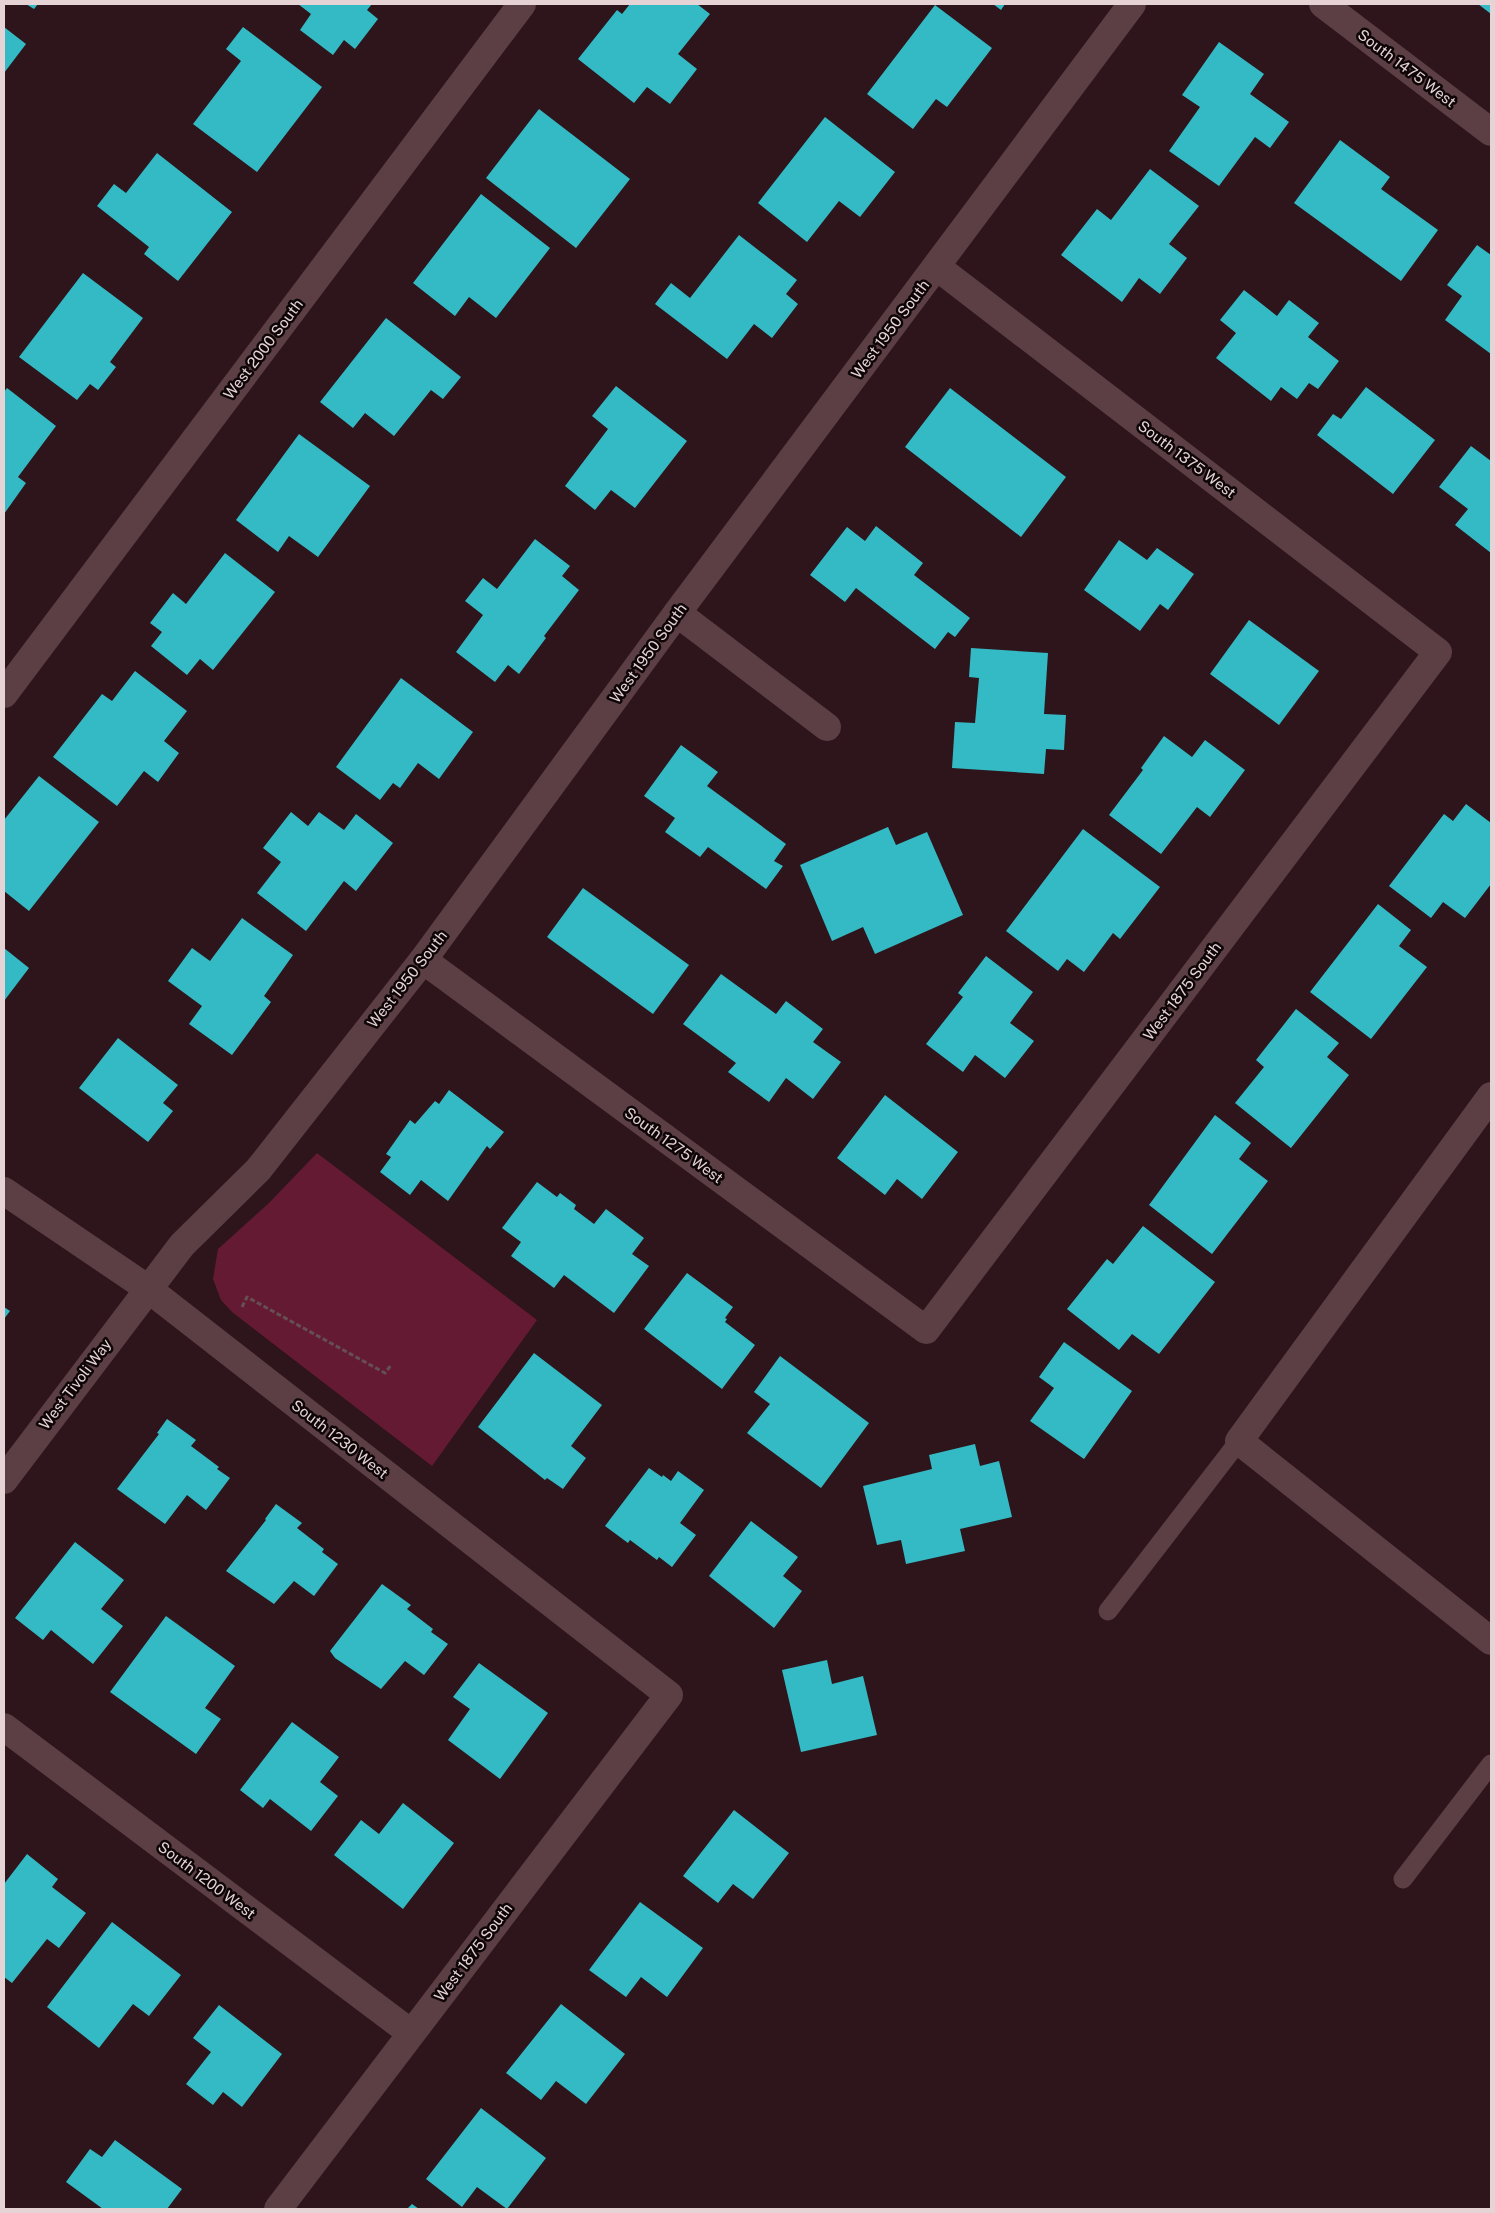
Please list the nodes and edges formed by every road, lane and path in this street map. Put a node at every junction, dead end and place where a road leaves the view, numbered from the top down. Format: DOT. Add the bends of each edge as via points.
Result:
graph roads {
  1 [pos="522,4"];
  2 [pos="1132,4"];
  3 [pos="1323,4"];
  4 [pos="1491,132"];
  5 [pos="936,267"];
  6 [pos="677,613"];
  7 [pos="1438,652"];
  8 [pos="4,694"];
  9 [pos="827,726"];
  10 [pos="423,960"];
  11 [pos="1488,1109"];
  12 [pos="4,1191"];
  13 [pos="147,1288"];
  14 [pos="242,1307"];
  15 [pos="926,1330"];
  16 [pos="391,1365"];
  17 [pos="1239,1441"];
  18 [pos="4,1480"];
  19 [pos="1108,1611"];
  20 [pos="1491,1641"];
  21 [pos="669,1695"];
  22 [pos="4,1727"];
  23 [pos="1491,1764"];
  24 [pos="1404,1879"];
  25 [pos="411,2033"];
  26 [pos="278,2209"];
  1 -- 8 [label="street, West 2000 South"];
  2 -- 5 [label="street, West 1950 South"];
  3 -- 4 [label="street, South 1475 West"];
  5 -- 6 [label="street, West 1950 South"];
  5 -- 7 [label="street, South 1375 West"];
  6 -- 9 [label="street"];
  6 -- 10 [label="street, West 1950 South"];
  7 -- 15 [label="street, West 1875 South"];
  10 -- 13 [label="street, West 1950 South" via="258,1170 182,1245"];
  10 -- 15 [label="street, South 1275 West"];
  11 -- 17 [label="street"];
  12 -- 13 [label="street, South 1230 West"];
  13 -- 18 [label="street, West Tivoli Way"];
  13 -- 21 [label="street, South 1230 West"];
  14 -- 16 [label="path" via="247,1297 385,1373"];
  17 -- 19 [label="lane"];
  17 -- 20 [label="street"];
  21 -- 25 [label="street, West 1875 South"];
  22 -- 25 [label="street, South 1200 West"];
  23 -- 24 [label="lane"];
  25 -- 26 [label="street, West 1875 South"];
}
